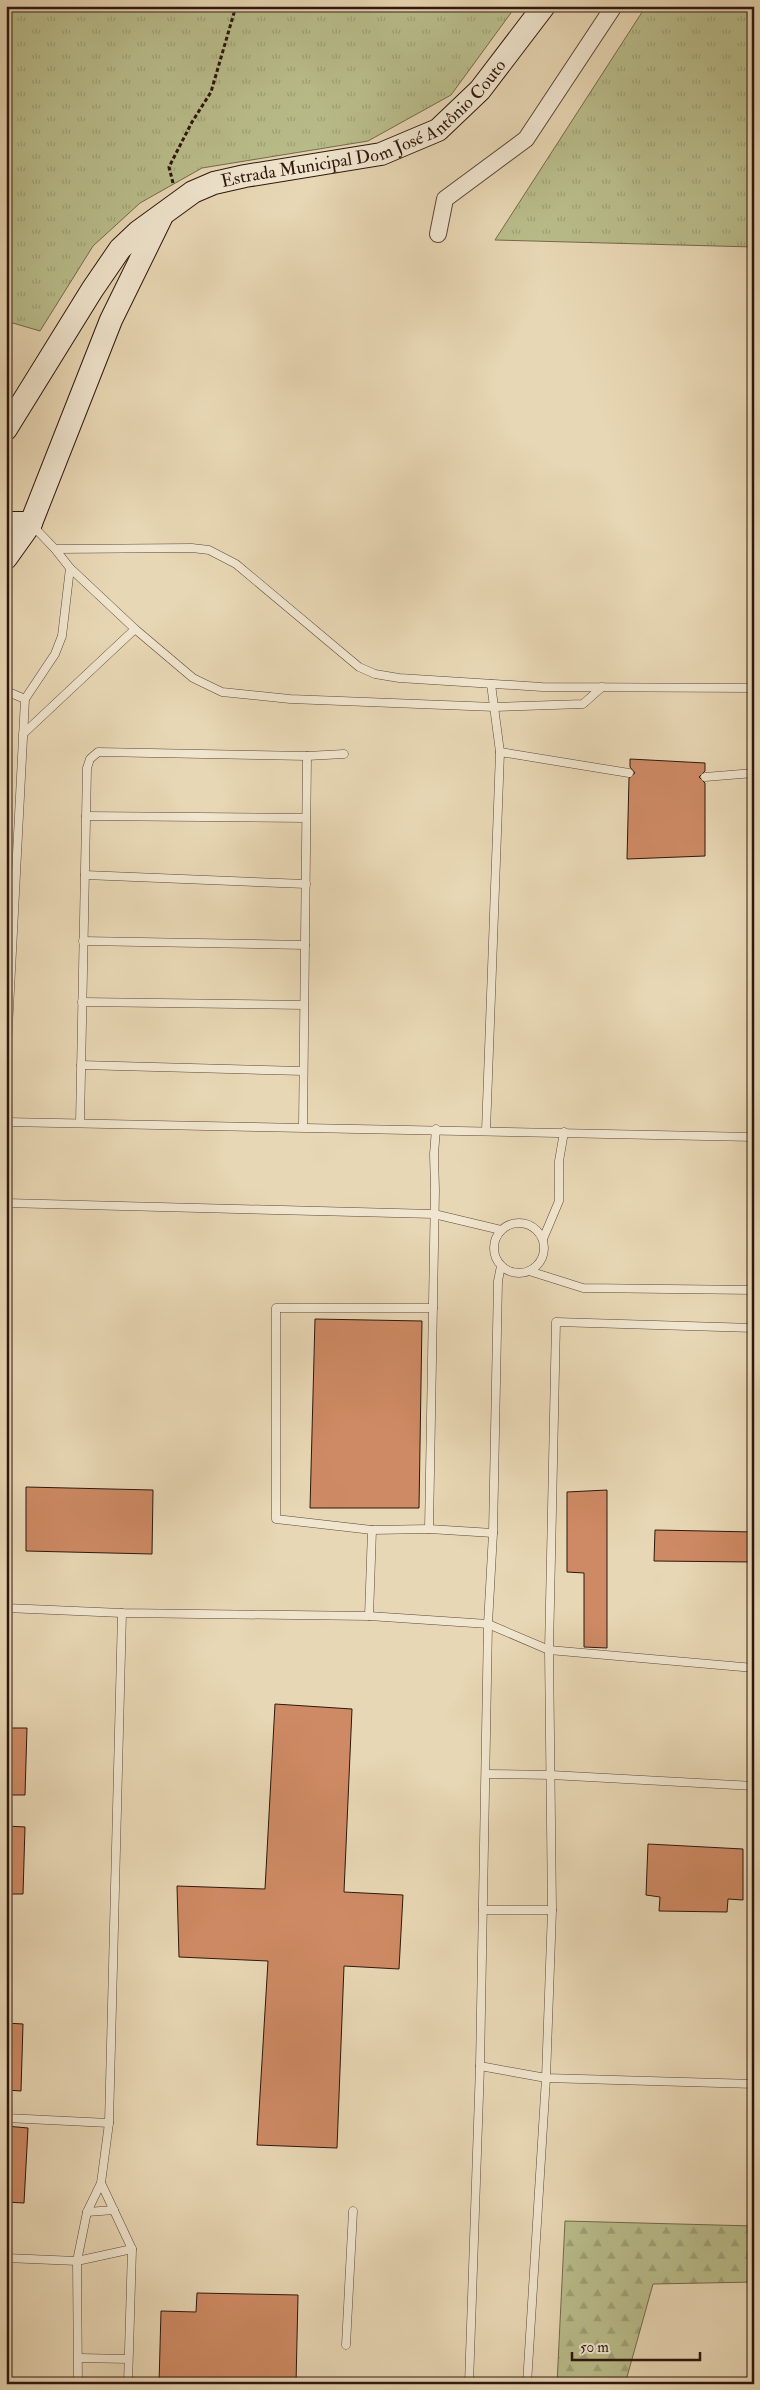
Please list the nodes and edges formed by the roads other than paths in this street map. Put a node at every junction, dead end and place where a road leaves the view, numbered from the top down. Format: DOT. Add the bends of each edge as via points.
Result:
graph roads {
  1 [pos="544,6"];
  2 [pos="614,6"];
  3 [pos="171,208"];
  4 [pos="438,234"];
  5 [pos="6,429"];
  6 [pos="6,523"];
  7 [pos="31,523"];
  8 [pos="55,549"];
  9 [pos="6,558"];
  10 [pos="70,568"];
  11 [pos="135,629"];
  12 [pos="491,684"];
  13 [pos="602,687"];
  14 [pos="754,688"];
  15 [pos="6,691"];
  16 [pos="25,699"];
  17 [pos="494,707"];
  18 [pos="23,734"];
  19 [pos="500,752"];
  20 [pos="344,754"];
  21 [pos="307,756"];
  22 [pos="630,773"];
  23 [pos="754,773"];
  24 [pos="705,777"];
  25 [pos="86,816"];
  26 [pos="306,818"];
  27 [pos="84,875"];
  28 [pos="306,884"];
  29 [pos="83,941"];
  30 [pos="305,945"];
  31 [pos="82,1002"];
  32 [pos="304,1006"];
  33 [pos="81,1065"];
  34 [pos="6,1067"];
  35 [pos="304,1070"];
  36 [pos="6,1122"];
  37 [pos="80,1123"];
  38 [pos="303,1127"];
  39 [pos="436,1129"];
  40 [pos="486,1130"];
  41 [pos="564,1132"];
  42 [pos="754,1137"];
  43 [pos="6,1203"];
  44 [pos="434,1214"];
  45 [pos="501,1230"];
  46 [pos="542,1239"];
  47 [pos="501,1266"];
  48 [pos="528,1271"];
  49 [pos="754,1290"];
  50 [pos="433,1308"];
  51 [pos="754,1328"];
  52 [pos="372,1530"];
  53 [pos="429,1530"];
  54 [pos="493,1533"];
  55 [pos="6,1608"];
  56 [pos="122,1613"];
  57 [pos="369,1616"];
  58 [pos="488,1624"];
  59 [pos="549,1650"];
  60 [pos="754,1668"];
  61 [pos="486,1774"];
  62 [pos="551,1775"];
  63 [pos="754,1786"];
  64 [pos="483,1910"];
  65 [pos="552,1910"];
  66 [pos="480,2066"];
  67 [pos="546,2078"];
  68 [pos="754,2084"];
  69 [pos="6,2118"];
  70 [pos="109,2123"];
  71 [pos="101,2182"];
  72 [pos="114,2210"];
  73 [pos="353,2211"];
  74 [pos="86,2212"];
  75 [pos="132,2249"];
  76 [pos="6,2258"];
  77 [pos="78,2261"];
  78 [pos="346,2346"];
  79 [pos="80,2358"];
  80 [pos="128,2359"];
  81 [pos="78,2384"];
  82 [pos="128,2384"];
  83 [pos="469,2384"];
  84 [pos="527,2384"];
  1 -- 3 [label="main road, Estrada Municipal Dom José Antônio Couto" via="480,90 438,130 381,154 214,183 193,192"];
  2 -- 4 [label="street" via="526,139 445,199"];
  3 -- 5 [label="main road, Estrada Municipal Dom José Antônio Couto" via="120,249"];
  3 -- 7 [label="main road" via="111,320"];
  6 -- 7 [label="main road"];
  7 -- 8 [label="lane"];
  7 -- 9 [label="main road"];
  8 -- 10 [label="lane"];
  8 -- 12 [label="lane" via="209,550 236,564 359,667 375,674 399,678"];
  10 -- 11 [label="lane"];
  10 -- 16 [label="lane" via="62,636 55,654"];
  11 -- 17 [label="lane" via="193,678 222,692 290,699"];
  11 -- 18 [label="lane"];
  12 -- 13 [label="lane"];
  12 -- 17 [label="lane"];
  13 -- 14 [label="lane"];
  13 -- 17 [label="lane" via="583,704"];
  15 -- 16 [label="lane"];
  16 -- 18 [label="lane"];
  17 -- 19 [label="lane"];
  18 -- 34 [label="lane"];
  19 -- 22 [label="lane"];
  19 -- 40 [label="lane"];
  20 -- 21 [label="lane"];
  21 -- 25 [label="lane" via="98,752 90,759 87,768"];
  21 -- 26 [label="lane"];
  23 -- 24 [label="lane"];
  25 -- 26 [label="lane"];
  25 -- 27 [label="lane"];
  26 -- 28 [label="lane"];
  27 -- 28 [label="lane"];
  27 -- 29 [label="lane"];
  28 -- 30 [label="lane"];
  29 -- 30 [label="lane"];
  29 -- 31 [label="lane"];
  30 -- 32 [label="lane"];
  31 -- 32 [label="lane"];
  31 -- 33 [label="lane"];
  32 -- 35 [label="lane"];
  33 -- 35 [label="lane"];
  33 -- 37 [label="lane"];
  35 -- 38 [label="lane"];
  36 -- 37 [label="lane"];
  37 -- 38 [label="lane"];
  38 -- 39 [label="lane"];
  39 -- 40 [label="lane"];
  39 -- 44 [label="lane"];
  40 -- 41 [label="lane"];
  41 -- 42 [label="lane"];
  41 -- 46 [label="lane" via="559,1161 559,1201"];
  43 -- 44 [label="lane"];
  44 -- 45 [label="lane"];
  44 -- 50 [label="lane"];
  45 -- 46 [label="lane" via="510,1224 520,1223 537,1230"];
  45 -- 47 [label="lane" via="494,1248"];
  46 -- 48 [label="lane" via="542,1258"];
  47 -- 48 [label="lane" via="519,1273"];
  47 -- 54 [label="lane" via="498,1281"];
  48 -- 49 [label="lane" via="583,1288"];
  50 -- 52 [label="lane" via="276,1308 276,1519"];
  50 -- 53 [label="lane"];
  51 -- 59 [label="lane" via="556,1322"];
  52 -- 53 [label="lane"];
  52 -- 57 [label="lane"];
  53 -- 54 [label="lane"];
  54 -- 58 [label="lane"];
  55 -- 56 [label="lane"];
  56 -- 57 [label="lane"];
  56 -- 70 [label="lane"];
  57 -- 58 [label="lane"];
  58 -- 59 [label="lane"];
  58 -- 61 [label="lane"];
  59 -- 60 [label="lane"];
  59 -- 62 [label="lane"];
  61 -- 62 [label="lane"];
  61 -- 64 [label="lane"];
  62 -- 63 [label="lane"];
  62 -- 65 [label="lane"];
  64 -- 65 [label="lane"];
  64 -- 66 [label="lane"];
  65 -- 67 [label="lane"];
  66 -- 67 [label="lane"];
  66 -- 83 [label="lane"];
  67 -- 68 [label="lane"];
  67 -- 84 [label="lane"];
  69 -- 70 [label="lane"];
  70 -- 71 [label="lane"];
  71 -- 72 [label="lane"];
  71 -- 74 [label="lane"];
  72 -- 74 [label="lane"];
  72 -- 75 [label="lane"];
  73 -- 78 [label="lane"];
  74 -- 77 [label="lane"];
  75 -- 77 [label="lane"];
  75 -- 80 [label="lane"];
  76 -- 77 [label="lane"];
  77 -- 79 [label="lane"];
  79 -- 80 [label="lane"];
  79 -- 81 [label="lane"];
  80 -- 82 [label="lane"];
}
